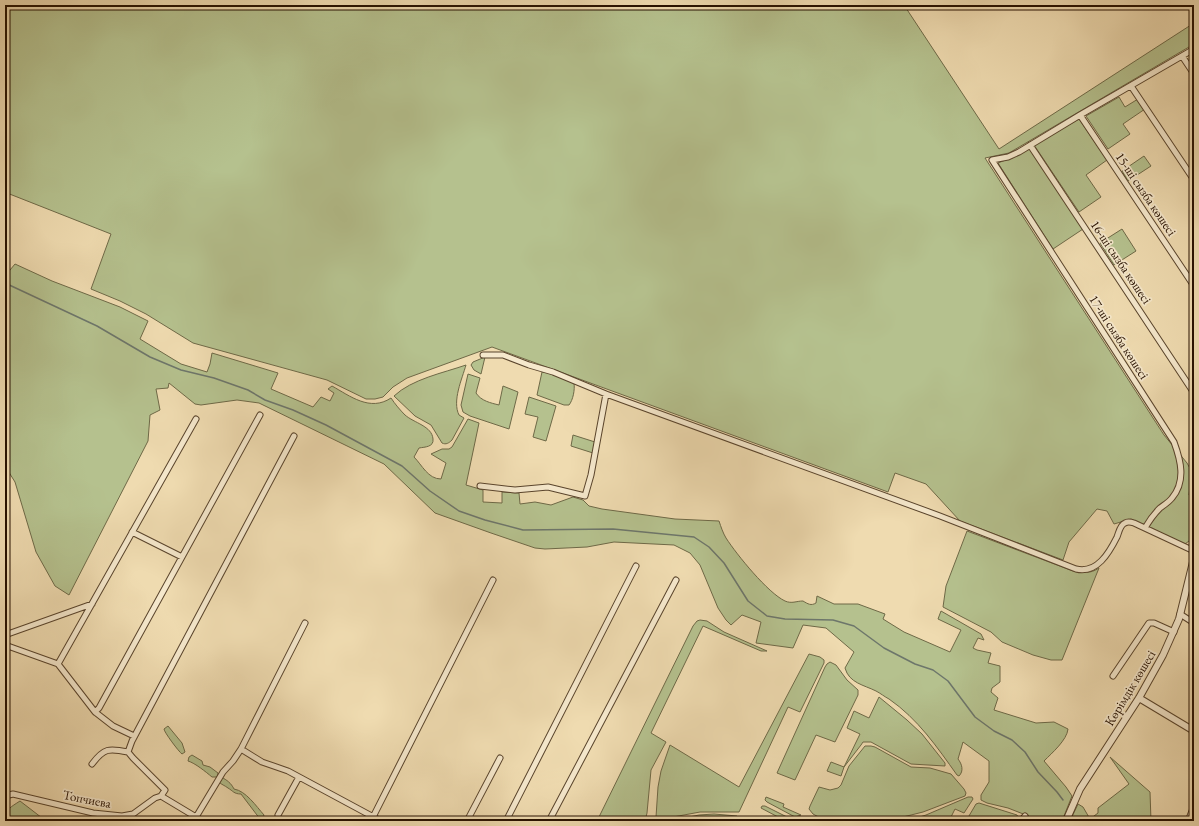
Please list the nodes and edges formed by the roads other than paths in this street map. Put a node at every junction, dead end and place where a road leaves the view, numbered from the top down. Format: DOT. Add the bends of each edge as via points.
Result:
graph roads {
  1 [pos="1194,49"];
  2 [pos="1182,56"];
  3 [pos="1194,74"];
  4 [pos="1131,86"];
  5 [pos="1080,115"];
  6 [pos="1030,145"];
  7 [pos="1194,180"];
  8 [pos="1194,286"];
  9 [pos="483,355"];
  10 [pos="1194,393"];
  11 [pos="606,394"];
  12 [pos="260,414"];
  13 [pos="196,419"];
  14 [pos="294,436"];
  15 [pos="480,486"];
  16 [pos="1145,528"];
  17 [pos="132,532"];
  18 [pos="1194,551"];
  19 [pos="182,558"];
  20 [pos="1194,558"];
  21 [pos="636,566"];
  22 [pos="493,580"];
  23 [pos="676,580"];
  24 [pos="92,604"];
  25 [pos="1180,614"];
  26 [pos="305,623"];
  27 [pos="1194,623"];
  28 [pos="1174,632"];
  29 [pos="5,635"];
  30 [pos="5,645"];
  31 [pos="58,664"];
  32 [pos="1113,676"];
  33 [pos="1138,698"];
  34 [pos="95,712"];
  35 [pos="1194,731"];
  36 [pos="134,736"];
  37 [pos="241,749"];
  38 [pos="128,752"];
  39 [pos="500,758"];
  40 [pos="92,764"];
  41 [pos="299,777"];
  42 [pos="5,796"];
  43 [pos="161,796"];
  44 [pos="1194,806"];
  45 [pos="278,815"];
  46 [pos="1025,816"];
  47 [pos="373,817"];
  48 [pos="381,821"];
  49 [pos="467,821"];
  50 [pos="506,821"];
  51 [pos="550,821"];
  52 [pos="1020,821"];
  53 [pos="1066,821"];
  54 [pos="1188,821"];
  1 -- 2 [label="street"];
  2 -- 3 [label="street"];
  2 -- 4 [label="street"];
  4 -- 5 [label="street"];
  4 -- 7 [label="street"];
  5 -- 6 [label="street"];
  5 -- 8 [label="street, 15-ші сызба көшесі"];
  6 -- 10 [label="street, 16-ші сызба көшесі"];
  6 -- 16 [label="street, 17-ші сызба көшесі" via="1008,157 992,160 1174,442 1179,456 1181,465 1177,491"];
  9 -- 11 [label="street" via="508,356"];
  11 -- 15 [label="street" via="585,496 548,487 515,490"];
  11 -- 16 [label="street" via="940,516 1076,569 1087,570 1098,564 1110,550 1125,523 1130,522"];
  12 -- 19 [label="street"];
  13 -- 17 [label="street"];
  14 -- 36 [label="street"];
  16 -- 18 [label="street"];
  17 -- 19 [label="street"];
  17 -- 24 [label="street"];
  19 -- 34 [label="street"];
  20 -- 25 [label="street, Көрімдік көшесі"];
  21 -- 50 [label="street"];
  22 -- 47 [label="street"];
  23 -- 51 [label="street"];
  24 -- 29 [label="street"];
  24 -- 31 [label="street"];
  25 -- 27 [label="street"];
  25 -- 28 [label="street, Көрімдік көшесі"];
  26 -- 37 [label="street"];
  28 -- 32 [label="street" via="1148,623"];
  28 -- 33 [label="street, Көрімдік көшесі"];
  30 -- 31 [label="street"];
  31 -- 34 [label="street"];
  33 -- 35 [label="street"];
  33 -- 53 [label="street, Көрімдік көшесі" via="1080,789"];
  34 -- 36 [label="street" via="113,726"];
  36 -- 38 [label="street"];
  37 -- 41 [label="street" via="262,762 275,765"];
  37 -- 43 [label="street" via="223,772 196,817"];
  38 -- 40 [label="street" via="106,750"];
  38 -- 43 [label="street" via="165,790"];
  39 -- 49 [label="street"];
  41 -- 45 [label="street"];
  41 -- 47 [label="street"];
  42 -- 43 [label="street, Топчиева" via="13,794 93,813 122,816 133,814"];
  44 -- 54 [label="street"];
  46 -- 52 [label="street"];
  47 -- 48 [label="street"];
}
